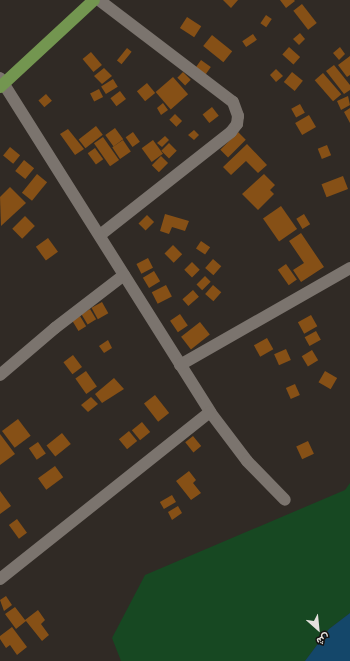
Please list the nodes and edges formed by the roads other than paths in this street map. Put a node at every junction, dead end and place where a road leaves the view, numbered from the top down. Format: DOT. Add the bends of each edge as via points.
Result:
graph roads {
  1 [pos="94,0"];
  2 [pos="99,0"];
  3 [pos="1,83"];
  4 [pos="100,235"];
  5 [pos="350,268"];
  6 [pos="124,275"];
  7 [pos="180,365"];
  8 [pos="0,375"];
  9 [pos="210,412"];
  10 [pos="285,500"];
  11 [pos="0,580"];
  1 -- 3 [label="main road"];
  2 -- 4 [label="street" via="233,102 238,116 237,124 231,132"];
  3 -- 4 [label="street"];
  4 -- 6 [label="street"];
  5 -- 7 [label="street"];
  6 -- 7 [label="street"];
  6 -- 8 [label="street" via="55,328"];
  7 -- 9 [label="street"];
  9 -- 10 [label="street" via="247,461"];
  9 -- 11 [label="street"];
}
